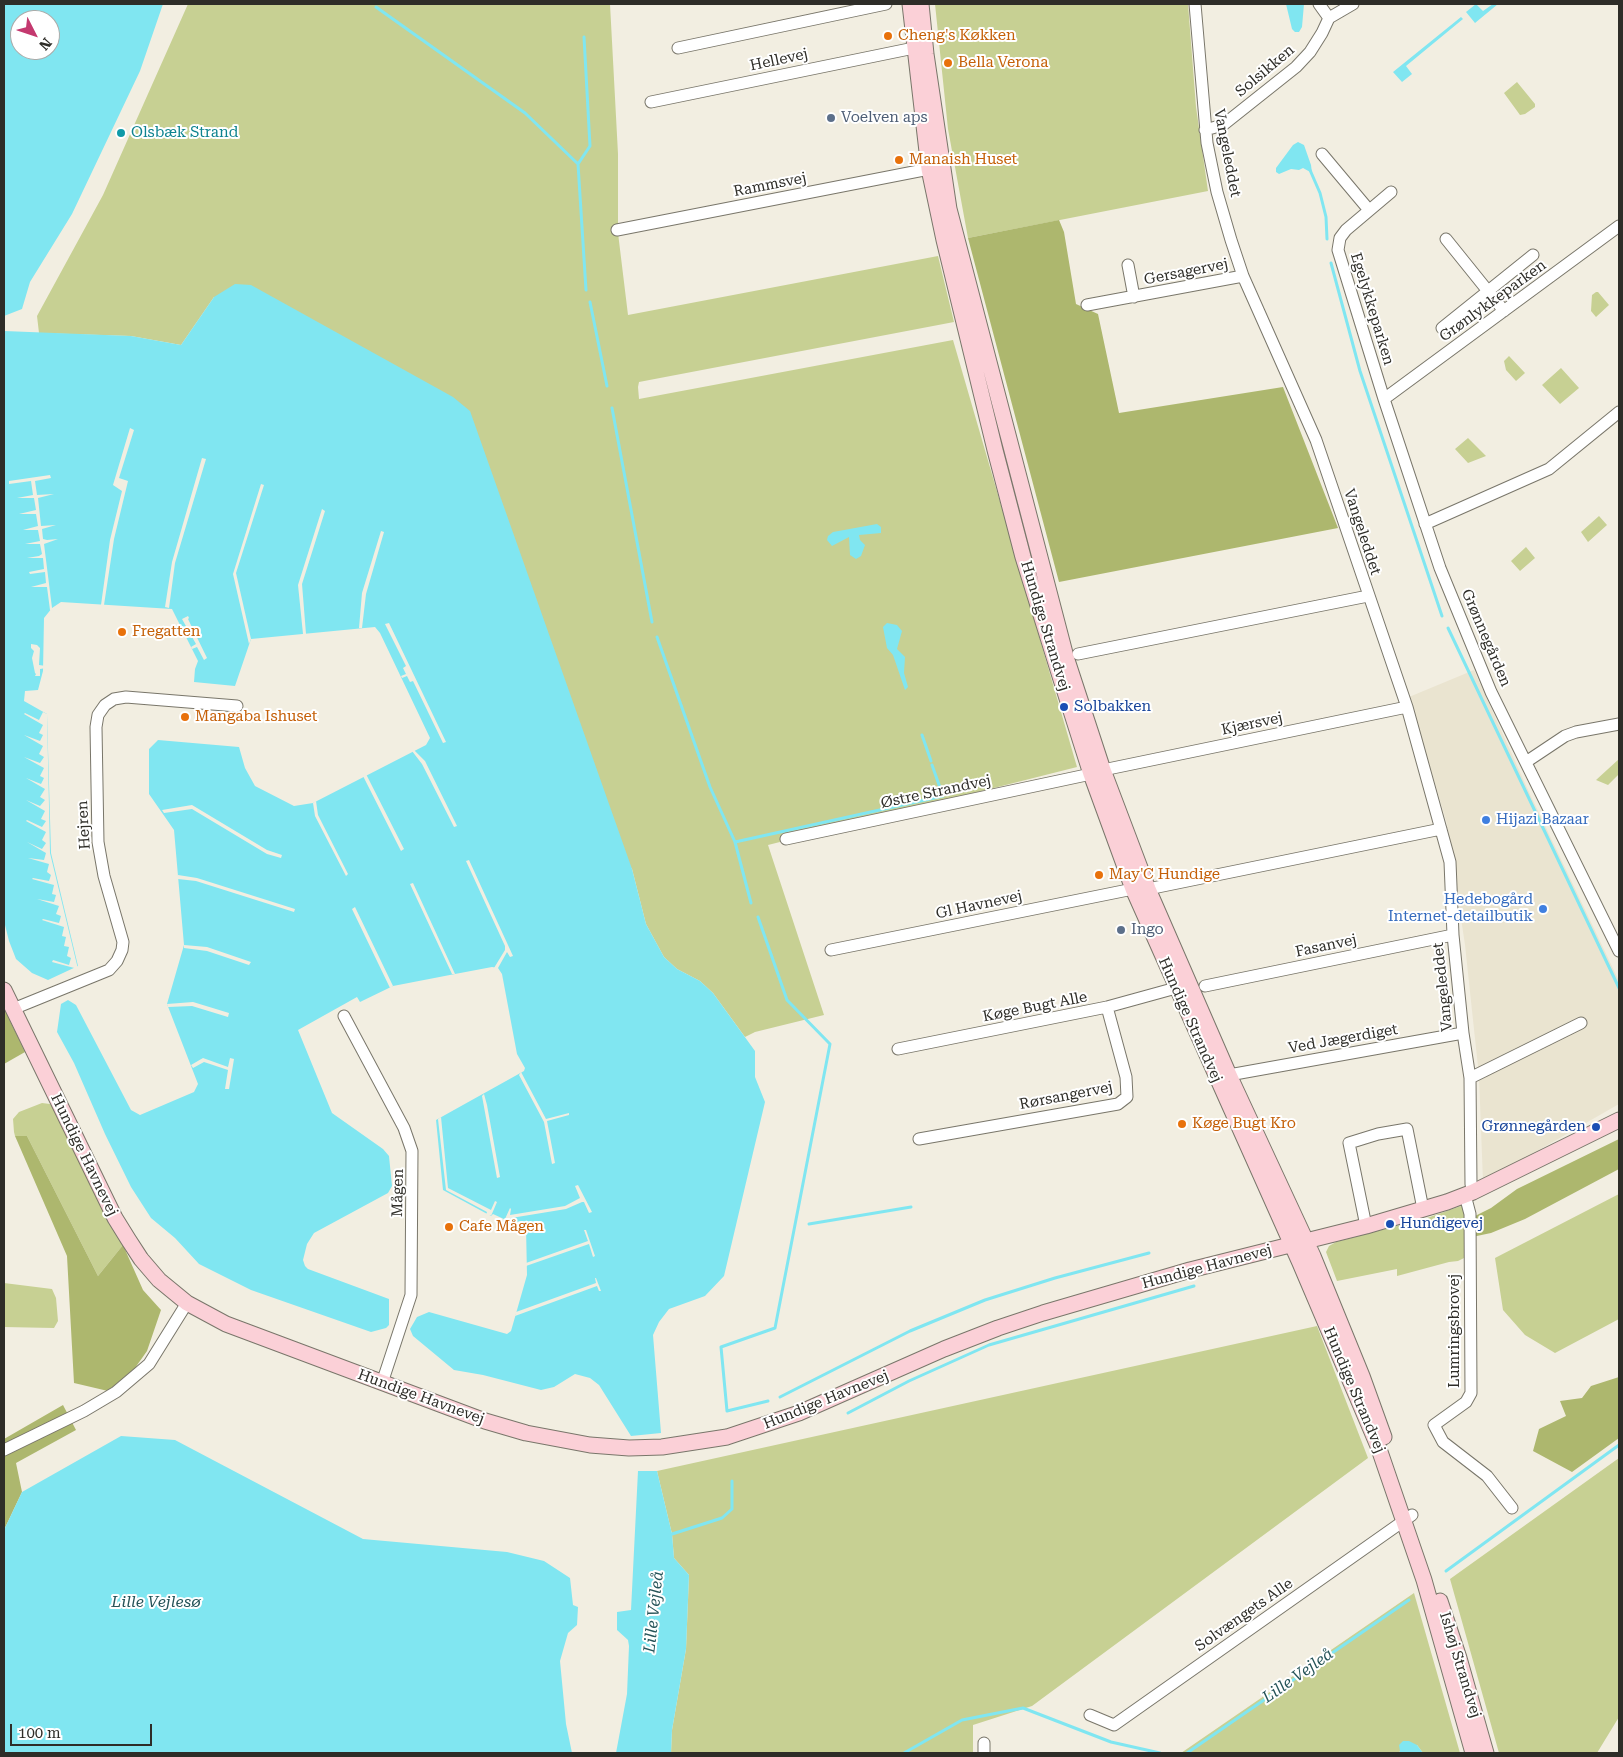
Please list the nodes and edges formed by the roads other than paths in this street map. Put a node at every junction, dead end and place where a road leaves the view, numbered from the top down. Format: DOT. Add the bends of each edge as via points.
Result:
graph roads {
  1 [pos="886,4"];
  2 [pos="910,4"];
  3 [pos="921,4"];
  4 [pos="1195,4"];
  5 [pos="1319,4"];
  6 [pos="1353,4"];
  7 [pos="1328,18"];
  8 [pos="678,48"];
  9 [pos="914,48"];
  10 [pos="650,102"];
  11 [pos="1205,130"];
  12 [pos="1322,154"];
  13 [pos="929,169"];
  14 [pos="1391,192"];
  15 [pos="1369,210"];
  16 [pos="1619,226"];
  17 [pos="617,230"];
  18 [pos="1446,239"];
  19 [pos="1533,255"];
  20 [pos="1128,265"];
  21 [pos="1243,276"];
  22 [pos="1488,291"];
  23 [pos="1134,297"];
  24 [pos="1087,305"];
  25 [pos="1504,311"];
  26 [pos="1442,328"];
  27 [pos="1384,399"];
  28 [pos="1619,412"];
  29 [pos="1425,524"];
  30 [pos="1368,596"];
  31 [pos="1078,654"];
  32 [pos="237,706"];
  33 [pos="1407,707"];
  34 [pos="1619,724"];
  35 [pos="1526,762"];
  36 [pos="1097,772"];
  37 [pos="1441,829"];
  38 [pos="786,839"];
  39 [pos="1133,889"];
  40 [pos="1148,889"];
  41 [pos="1453,935"];
  42 [pos="831,950"];
  43 [pos="1619,951"];
  44 [pos="1205,986"];
  45 [pos="1176,988"];
  46 [pos="4,990"];
  47 [pos="1107,1008"];
  48 [pos="14,1009"];
  49 [pos="344,1016"];
  50 [pos="1581,1023"];
  51 [pos="1463,1033"];
  52 [pos="898,1049"];
  53 [pos="1229,1075"];
  54 [pos="1470,1078"];
  55 [pos="1619,1120"];
  56 [pos="919,1139"];
  57 [pos="1469,1193"];
  58 [pos="1424,1210"];
  59 [pos="1366,1226"];
  60 [pos="1299,1243"];
  61 [pos="187,1303"];
  62 [pos="382,1383"];
  63 [pos="4,1450"];
  64 [pos="1512,1508"];
  65 [pos="1408,1518"];
  66 [pos="1429,1579"];
  67 [pos="1090,1715"];
  68 [pos="1473,1753"];
  69 [pos="1486,1753"];
  1 -- 8 [label="street"];
  2 -- 9 [label="main road, Hundige Strandvej"];
  3 -- 36 [label="main road, Hundige Strandvej" via="949,209"];
  4 -- 11 [label="street, Vangeleddet"];
  5 -- 7 [label="street"];
  6 -- 7 [label="street"];
  7 -- 11 [label="street, Solsikken" via="1314,46 1296,67 1223,125"];
  9 -- 10 [label="street, Hellevej"];
  9 -- 13 [label="main road, Hundige Strandvej"];
  11 -- 21 [label="street, Vangeleddet" via="1218,192"];
  12 -- 15 [label="street"];
  13 -- 17 [label="street, Rammsvej"];
  13 -- 36 [label="main road, Hundige Strandvej" via="1014,522 1056,664"];
  14 -- 15 [label="street, Egelykkeparken"];
  15 -- 27 [label="street, Egelykkeparken" via="1346,230 1340,238 1338,250"];
  16 -- 25 [label="street, Grønlykkeparken"];
  18 -- 22 [label="street"];
  19 -- 22 [label="street"];
  20 -- 23 [label="street, Gersagervej"];
  21 -- 23 [label="street, Gersagervej"];
  21 -- 30 [label="street, Vangeleddet" via="1316,440"];
  22 -- 25 [label="street"];
  22 -- 26 [label="street"];
  23 -- 24 [label="street, Gersagervej"];
  25 -- 27 [label="street, Grønlykkeparken"];
  27 -- 29 [label="street, Grønnegården"];
  28 -- 29 [label="street" via="1549,469"];
  29 -- 35 [label="street, Grønnegården" via="1490,690"];
  30 -- 31 [label="street"];
  30 -- 33 [label="street, Vangeleddet"];
  32 -- 48 [label="street, Hejren" via="126,697 104,705 96,727 98,842 123,942 122,950 109,970"];
  33 -- 36 [label="street, Kjærsvej"];
  33 -- 37 [label="street, Vangeleddet"];
  34 -- 35 [label="street" via="1565,736"];
  35 -- 43 [label="street, Grønnegården"];
  36 -- 38 [label="street, Østre Strandvej"];
  36 -- 39 [label="main road, Hundige Strandvej"];
  36 -- 40 [label="main road, Hundige Strandvej"];
  37 -- 40 [label="street"];
  37 -- 41 [label="street, Vangeleddet" via="1450,862"];
  39 -- 42 [label="street, Gl Havnevej"];
  39 -- 45 [label="main road, Hundige Strandvej"];
  40 -- 53 [label="main road, Hundige Strandvej"];
  41 -- 44 [label="street, Fasanvej"];
  41 -- 51 [label="street, Vangeleddet"];
  45 -- 47 [label="street, Køge Bugt Alle"];
  45 -- 60 [label="main road, Hundige Strandvej"];
  46 -- 48 [label="main road, Hundige Havnevej"];
  47 -- 52 [label="street, Køge Bugt Alle"];
  47 -- 56 [label="street, Rørsangervej" via="1126,1077 1127,1097 1118,1104"];
  48 -- 61 [label="main road, Hundige Havnevej" via="115,1218 141,1259 159,1280"];
  49 -- 62 [label="street, Mågen" via="404,1128 412,1151 411,1296"];
  50 -- 54 [label="street"];
  51 -- 53 [label="street, Ved Jægerdiget"];
  51 -- 54 [label="street, Vangeleddet"];
  53 -- 60 [label="main road, Hundige Strandvej"];
  54 -- 57 [label="street, Vangeleddet"];
  55 -- 57 [label="main road"];
  57 -- 58 [label="main road"];
  57 -- 64 [label="street, Lumringsbrovej" via="1471,1393 1466,1402 1434,1426 1443,1442 1487,1476"];
  58 -- 59 [label="main road"];
  58 -- 59 [label="street" via="1407,1129 1378,1134 1349,1143"];
  59 -- 60 [label="main road"];
  60 -- 62 [label="main road, Hundige Havnevej" via="1190,1270 998,1328 800,1413 727,1438 662,1447 590,1445 526,1433"];
  60 -- 65 [label="main road, Hundige Strandvej" via="1362,1376"];
  61 -- 62 [label="main road, Hundige Havnevej" via="226,1324"];
  61 -- 63 [label="street" via="149,1364 116,1392"];
  65 -- 66 [label="main road, Hundige Strandvej"];
  65 -- 67 [label="street, Solvængets Alle" via="1114,1725"];
  66 -- 68 [label="main road, Ishøj Strandvej"];
  66 -- 69 [label="main road, Ishøj Strandvej" via="1459,1658"];
}
